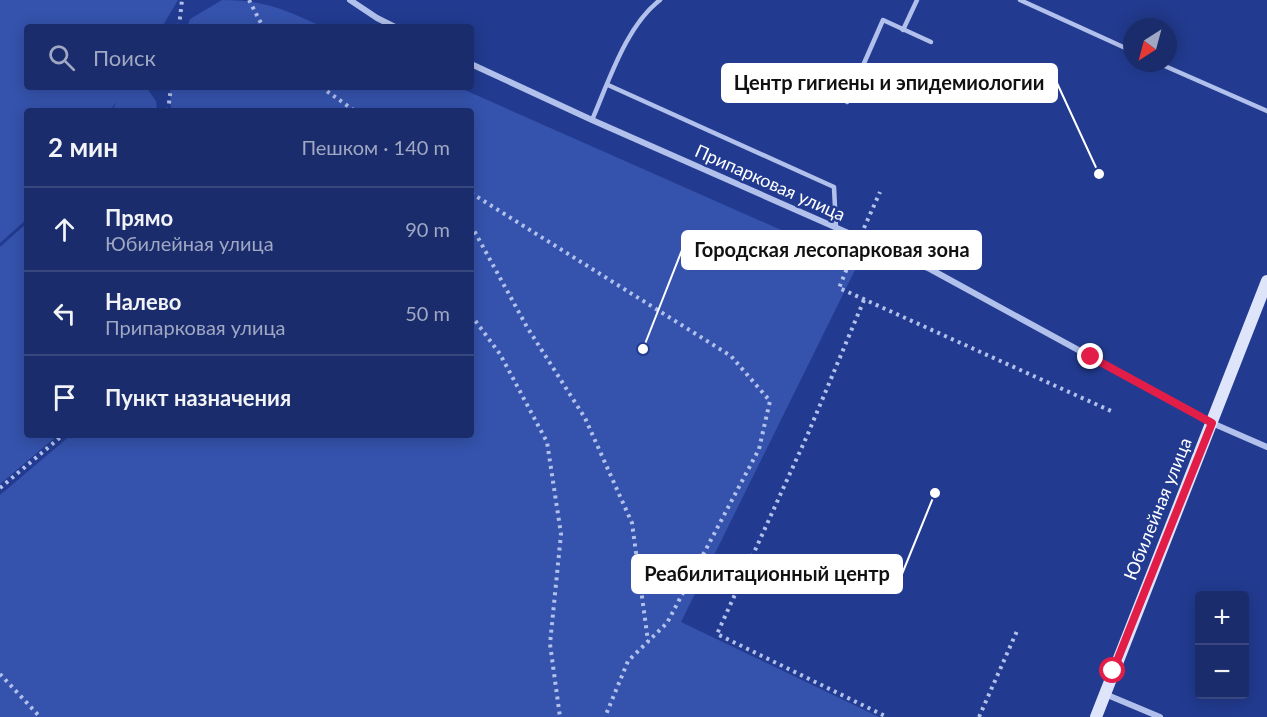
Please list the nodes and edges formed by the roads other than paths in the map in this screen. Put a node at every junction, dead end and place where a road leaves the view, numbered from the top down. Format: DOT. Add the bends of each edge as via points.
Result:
graph roads {
  1 [pos="350,0"];
  2 [pos="660,0"];
  3 [pos="917,0"];
  4 [pos="1020,0"];
  5 [pos="390,24"];
  6 [pos="903,30"];
  7 [pos="931,42"];
  8 [pos="1123,47"];
  9 [pos="474,65"];
  10 [pos="1177,71"];
  11 [pos="608,85"];
  12 [pos="847,102"];
  13 [pos="1267,111"];
  14 [pos="592,120"];
  15 [pos="836,228"];
  16 [pos="1267,281"];
  17 [pos="1212,423"];
  18 [pos="1267,447"];
  19 [pos="1105,694"];
  20 [pos="1140,709"];
  21 [pos="1095,717"];
  22 [pos="1137,717"];
  23 [pos="1160,717"];
  1 -- 5 [label="street"];
  2 -- 11 [label="lane" via="634,27"];
  3 -- 6 [label="lane"];
  4 -- 8 [label="lane"];
  6 -- 7 [label="lane"];
  6 -- 12 [label="lane" via="883,20"];
  9 -- 14 [label="street, Припарковая улица"];
  10 -- 13 [label="lane"];
  11 -- 14 [label="lane"];
  11 -- 15 [label="lane" via="834,187"];
  14 -- 15 [label="street, Припарковая улица"];
  15 -- 17 [label="street, Припарковая улица" via="930,269"];
  16 -- 17 [label="street, Юбилейная улица"];
  17 -- 18 [label="street, Припарковая улица"];
  17 -- 19 [label="street, Юбилейная улица"];
  19 -- 20 [label="street"];
  19 -- 21 [label="street, Юбилейная улица"];
  20 -- 22 [label="lane"];
  20 -- 23 [label="street"];
}
